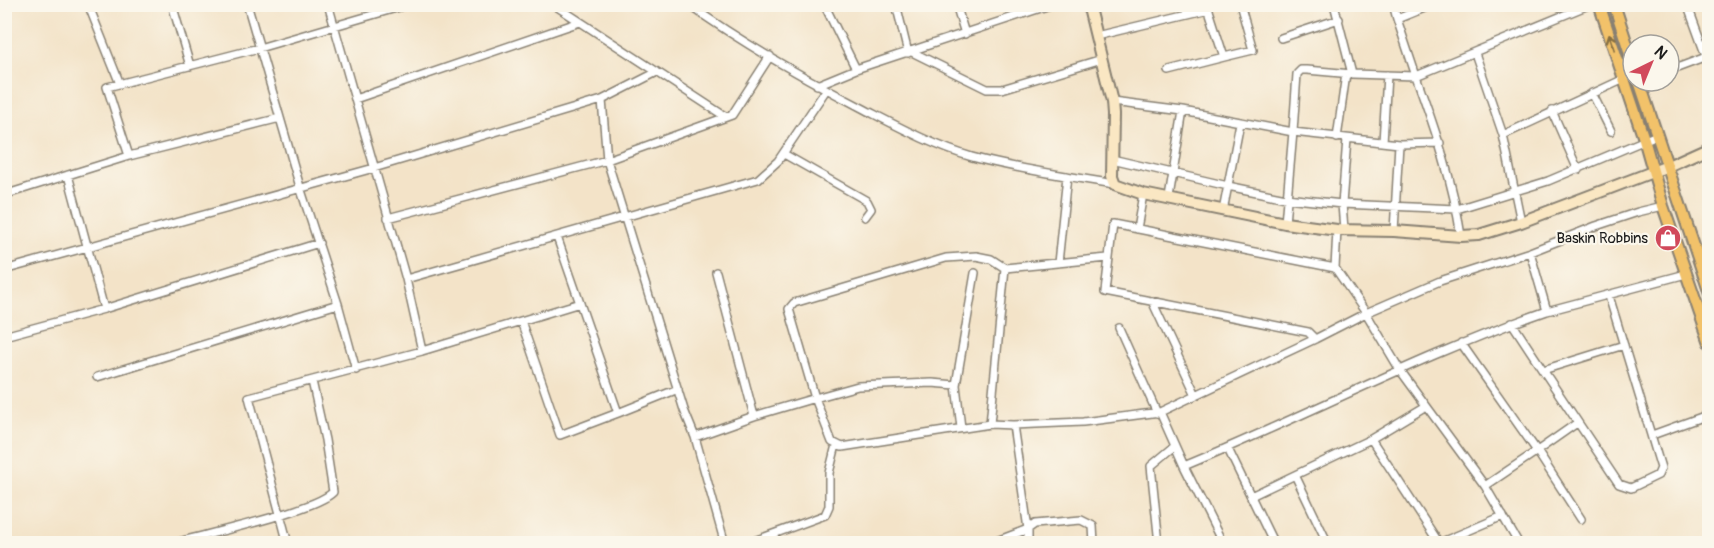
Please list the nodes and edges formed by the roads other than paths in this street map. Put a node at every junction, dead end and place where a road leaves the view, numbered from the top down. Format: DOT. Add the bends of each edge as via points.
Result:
graph roads {
  1 [pos="88,4"];
  2 [pos="172,4"];
  3 [pos="247,4"];
  4 [pos="328,4"];
  5 [pos="410,4"];
  6 [pos="552,4"];
  7 [pos="688,4"];
  8 [pos="824,4"];
  9 [pos="896,4"];
  10 [pos="956,4"];
  11 [pos="1053,4"];
  12 [pos="1088,4"];
  13 [pos="1240,4"];
  14 [pos="1334,4"];
  15 [pos="1393,4"];
  16 [pos="1434,4"];
  17 [pos="1591,4"];
  18 [pos="1599,4"];
  19 [pos="1614,4"];
  20 [pos="1687,4"];
  21 [pos="1208,7"];
  22 [pos="1339,19"];
  23 [pos="1397,19"];
  24 [pos="580,22"];
  25 [pos="334,27"];
  26 [pos="1623,33"];
  27 [pos="965,34"];
  28 [pos="1096,36"];
  29 [pos="1281,38"];
  30 [pos="259,48"];
  31 [pos="910,52"];
  32 [pos="1474,54"];
  33 [pos="770,57"];
  34 [pos="1224,57"];
  35 [pos="1708,57"];
  36 [pos="1102,59"];
  37 [pos="190,66"];
  38 [pos="1681,67"];
  39 [pos="1710,67"];
  40 [pos="856,69"];
  41 [pos="1621,70"];
  42 [pos="1169,71"];
  43 [pos="657,72"];
  44 [pos="1349,74"];
  45 [pos="1386,75"];
  46 [pos="1416,76"];
  47 [pos="1621,80"];
  48 [pos="120,84"];
  49 [pos="817,84"];
  50 [pos="826,90"];
  51 [pos="1592,93"];
  52 [pos="1629,93"];
  53 [pos="1644,93"];
  54 [pos="355,99"];
  55 [pos="603,100"];
  56 [pos="1112,102"];
  57 [pos="1183,111"];
  58 [pos="1552,111"];
  59 [pos="726,117"];
  60 [pos="280,118"];
  61 [pos="1240,123"];
  62 [pos="1611,131"];
  63 [pos="1293,132"];
  64 [pos="1503,135"];
  65 [pos="1657,135"];
  66 [pos="1337,138"];
  67 [pos="1347,139"];
  68 [pos="1644,139"];
  69 [pos="1383,142"];
  70 [pos="1440,143"];
  71 [pos="1399,144"];
  72 [pos="1710,147"];
  73 [pos="784,154"];
  74 [pos="129,156"];
  75 [pos="1112,159"];
  76 [pos="607,160"];
  77 [pos="1668,166"];
  78 [pos="374,168"];
  79 [pos="1578,170"];
  80 [pos="1653,171"];
  81 [pos="1173,174"];
  82 [pos="68,175"];
  83 [pos="1067,176"];
  84 [pos="1115,184"];
  85 [pos="1228,186"];
  86 [pos="300,188"];
  87 [pos="1515,192"];
  88 [pos="1143,194"];
  89 [pos="4,195"];
  90 [pos="1169,198"];
  91 [pos="1286,198"];
  92 [pos="1342,204"];
  93 [pos="1663,206"];
  94 [pos="1396,207"];
  95 [pos="1457,209"];
  96 [pos="1223,211"];
  97 [pos="624,216"];
  98 [pos="865,217"];
  99 [pos="388,218"];
  100 [pos="1521,222"];
  101 [pos="1285,223"];
  102 [pos="1137,229"];
  103 [pos="1340,230"];
  104 [pos="1394,231"];
  105 [pos="1461,236"];
  106 [pos="557,237"];
  107 [pos="319,243"];
  108 [pos="88,247"];
  109 [pos="1530,252"];
  110 [pos="1108,258"];
  111 [pos="1058,263"];
  112 [pos="1005,268"];
  113 [pos="1335,268"];
  114 [pos="4,270"];
  115 [pos="716,272"];
  116 [pos="975,273"];
  117 [pos="1686,274"];
  118 [pos="405,279"];
  119 [pos="1710,294"];
  120 [pos="1609,296"];
  121 [pos="1152,301"];
  122 [pos="580,303"];
  123 [pos="338,304"];
  124 [pos="104,309"];
  125 [pos="1547,311"];
  126 [pos="1366,313"];
  127 [pos="521,321"];
  128 [pos="1512,323"];
  129 [pos="1119,328"];
  130 [pos="4,336"];
  131 [pos="1315,339"];
  132 [pos="1461,343"];
  133 [pos="1710,343"];
  134 [pos="1624,345"];
  135 [pos="422,351"];
  136 [pos="356,370"];
  137 [pos="1400,370"];
  138 [pos="1543,370"];
  139 [pos="97,377"];
  140 [pos="312,381"];
  141 [pos="956,385"];
  142 [pos="678,389"];
  143 [pos="1196,395"];
  144 [pos="815,398"];
  145 [pos="1426,406"];
  146 [pos="1159,412"];
  147 [pos="618,413"];
  148 [pos="1710,414"];
  149 [pos="754,416"];
  150 [pos="1577,423"];
  151 [pos="990,424"];
  152 [pos="1013,425"];
  153 [pos="960,428"];
  154 [pos="1652,435"];
  155 [pos="695,437"];
  156 [pos="1371,438"];
  157 [pos="836,445"];
  158 [pos="1175,446"];
  159 [pos="1228,448"];
  160 [pos="1537,451"];
  161 [pos="1184,466"];
  162 [pos="1295,475"];
  163 [pos="1485,486"];
  164 [pos="1251,496"];
  165 [pos="280,515"];
  166 [pos="1503,516"];
  167 [pos="1581,519"];
  168 [pos="1028,529"];
  169 [pos="171,543"];
  170 [pos="288,543"];
  171 [pos="725,543"];
  172 [pos="746,543"];
  173 [pos="989,543"];
  174 [pos="1028,543"];
  175 [pos="1094,543"];
  176 [pos="1159,543"];
  177 [pos="1222,543"];
  178 [pos="1274,543"];
  179 [pos="1328,543"];
  180 [pos="1438,543"];
  181 [pos="1519,543"];
  1 -- 48 [label="street"];
  2 -- 37 [label="street"];
  3 -- 30 [label="street"];
  4 -- 25 [label="street"];
  5 -- 25 [label="street"];
  6 -- 24 [label="street"];
  7 -- 33 [label="street"];
  8 -- 40 [label="street"];
  9 -- 31 [label="street"];
  10 -- 27 [label="street"];
  11 -- 27 [label="street"];
  12 -- 28 [label="street"];
  13 -- 34 [label="street" via="1253,50"];
  14 -- 22 [label="street"];
  15 -- 23 [label="street"];
  16 -- 23 [label="street"];
  17 -- 32 [label="street"];
  41 -- 18 [label="main road, one-way"];
  19 -- 26 [label="main road"];
  20 -- 35 [label="street"];
  21 -- 28 [label="street"];
  21 -- 34 [label="street"];
  22 -- 29 [label="street"];
  22 -- 44 [label="street"];
  23 -- 46 [label="street"];
  24 -- 43 [label="street"];
  24 -- 54 [label="street"];
  25 -- 30 [label="street"];
  25 -- 54 [label="street"];
  27 -- 31 [label="street"];
  28 -- 36 [label="street"];
  30 -- 37 [label="street"];
  30 -- 60 [label="street"];
  31 -- 36 [label="street" via="987,89 1002,89"];
  31 -- 40 [label="street"];
  32 -- 46 [label="street"];
  32 -- 64 [label="street"];
  33 -- 49 [label="street"];
  33 -- 59 [label="street" via="735,114"];
  34 -- 42 [label="street"];
  35 -- 38 [label="street"];
  35 -- 39 [label="street"];
  36 -- 56 [label="street"];
  37 -- 48 [label="street"];
  40 -- 49 [label="street"];
  43 -- 55 [label="street"];
  43 -- 59 [label="street"];
  44 -- 45 [label="street"];
  44 -- 63 [label="street" via="1307,70 1297,74"];
  44 -- 66 [label="street"];
  45 -- 46 [label="street"];
  45 -- 69 [label="street"];
  46 -- 70 [label="street"];
  47 -- 51 [label="street"];
  48 -- 74 [label="street" via="107,87"];
  49 -- 50 [label="street"];
  50 -- 73 [label="street"];
  50 -- 83 [label="street" via="910,133 971,156"];
  51 -- 58 [label="street"];
  51 -- 62 [label="street"];
  52 -- 68 [label="main road"];
  53 -- 65 [label="main road"];
  54 -- 78 [label="street"];
  55 -- 76 [label="street"];
  55 -- 78 [label="street"];
  56 -- 57 [label="street"];
  56 -- 75 [label="street"];
  57 -- 61 [label="street"];
  57 -- 81 [label="street"];
  58 -- 64 [label="street"];
  58 -- 79 [label="street"];
  59 -- 76 [label="street"];
  60 -- 74 [label="street"];
  60 -- 86 [label="street"];
  61 -- 63 [label="street"];
  61 -- 85 [label="street"];
  63 -- 66 [label="street"];
  63 -- 91 [label="street"];
  64 -- 87 [label="street"];
  65 -- 68 [label="street"];
  65 -- 77 [label="main road"];
  66 -- 67 [label="street"];
  67 -- 69 [label="street"];
  67 -- 92 [label="street"];
  68 -- 79 [label="street"];
  68 -- 80 [label="main road"];
  69 -- 71 [label="street"];
  70 -- 71 [label="street"];
  70 -- 95 [label="street"];
  71 -- 94 [label="street"];
  72 -- 77 [label="street"];
  73 -- 97 [label="street" via="758,179"];
  73 -- 98 [label="street" via="867,201 871,209"];
  74 -- 82 [label="street"];
  75 -- 81 [label="street"];
  75 -- 84 [label="street"];
  76 -- 97 [label="street"];
  76 -- 99 [label="street"];
  77 -- 80 [label="street"];
  77 -- 119 [label="main road"];
  78 -- 86 [label="street"];
  78 -- 99 [label="street"];
  79 -- 87 [label="street"];
  80 -- 93 [label="main road"];
  80 -- 100 [label="street"];
  81 -- 85 [label="street"];
  81 -- 90 [label="street"];
  82 -- 89 [label="street"];
  82 -- 108 [label="street"];
  83 -- 84 [label="street"];
  83 -- 111 [label="street"];
  84 -- 88 [label="street"];
  85 -- 91 [label="street"];
  85 -- 96 [label="street"];
  86 -- 107 [label="street"];
  86 -- 108 [label="street"];
  87 -- 95 [label="street"];
  87 -- 100 [label="street"];
  88 -- 90 [label="street"];
  88 -- 102 [label="street"];
  90 -- 96 [label="street"];
  91 -- 92 [label="street"];
  91 -- 101 [label="street"];
  92 -- 94 [label="street"];
  92 -- 103 [label="street"];
  93 -- 109 [label="street"];
  93 -- 117 [label="main road"];
  94 -- 95 [label="street"];
  94 -- 104 [label="street"];
  95 -- 105 [label="street"];
  96 -- 101 [label="street"];
  97 -- 106 [label="street"];
  97 -- 142 [label="street"];
  99 -- 118 [label="street"];
  100 -- 105 [label="street" via="1479,235"];
  101 -- 103 [label="street"];
  102 -- 110 [label="street" via="1113,225"];
  102 -- 113 [label="street"];
  103 -- 104 [label="street"];
  103 -- 113 [label="street"];
  104 -- 105 [label="street"];
  106 -- 118 [label="street"];
  106 -- 122 [label="street"];
  107 -- 123 [label="street"];
  107 -- 124 [label="street"];
  108 -- 114 [label="street"];
  108 -- 124 [label="street"];
  109 -- 125 [label="street"];
  109 -- 126 [label="street" via="1440,281"];
  110 -- 111 [label="street"];
  110 -- 121 [label="street" via="1105,292"];
  111 -- 112 [label="street"];
  112 -- 144 [label="street" via="976,256 945,258 794,303 789,309"];
  112 -- 151 [label="street"];
  113 -- 126 [label="street"];
  115 -- 149 [label="street"];
  116 -- 141 [label="street"];
  117 -- 120 [label="street"];
  117 -- 133 [label="main road"];
  118 -- 135 [label="street"];
  120 -- 125 [label="street"];
  120 -- 134 [label="street"];
  121 -- 131 [label="street" via="1308,332"];
  121 -- 143 [label="street"];
  122 -- 127 [label="street"];
  122 -- 147 [label="street"];
  123 -- 136 [label="street"];
  123 -- 139 [label="street"];
  124 -- 130 [label="street"];
  125 -- 128 [label="street"];
  126 -- 131 [label="street"];
  126 -- 137 [label="street"];
  127 -- 135 [label="street"];
  127 -- 147 [label="street" via="560,435"];
  128 -- 132 [label="street"];
  128 -- 138 [label="street"];
  129 -- 146 [label="street"];
  131 -- 143 [label="street"];
  132 -- 137 [label="street"];
  132 -- 160 [label="street"];
  134 -- 138 [label="street"];
  134 -- 154 [label="street"];
  135 -- 136 [label="street"];
  136 -- 140 [label="street"];
  137 -- 145 [label="street"];
  137 -- 159 [label="street"];
  138 -- 150 [label="street"];
  140 -- 165 [label="street" via="333,492"];
  140 -- 165 [label="street" via="249,397"];
  141 -- 144 [label="street" via="858,386"];
  141 -- 153 [label="street"];
  142 -- 147 [label="street"];
  142 -- 155 [label="street"];
  143 -- 146 [label="street"];
  144 -- 149 [label="street"];
  144 -- 157 [label="street"];
  145 -- 156 [label="street"];
  145 -- 163 [label="street"];
  146 -- 152 [label="street" via="1083,422"];
  146 -- 158 [label="street"];
  148 -- 154 [label="street"];
  149 -- 155 [label="street"];
  150 -- 154 [label="street" via="1625,488 1658,475 1661,470"];
  150 -- 160 [label="street"];
  151 -- 152 [label="street"];
  151 -- 153 [label="street"];
  152 -- 168 [label="street"];
  153 -- 157 [label="street"];
  155 -- 171 [label="street"];
  156 -- 162 [label="street"];
  156 -- 180 [label="street"];
  157 -- 172 [label="street" via="825,515"];
  158 -- 161 [label="street"];
  158 -- 176 [label="street" via="1151,466"];
  159 -- 161 [label="street"];
  159 -- 164 [label="street"];
  160 -- 163 [label="street"];
  160 -- 167 [label="street"];
  161 -- 177 [label="street"];
  162 -- 164 [label="street"];
  162 -- 179 [label="street"];
  163 -- 166 [label="street"];
  164 -- 178 [label="street"];
  165 -- 169 [label="street"];
  165 -- 170 [label="street"];
  166 -- 180 [label="street"];
  166 -- 181 [label="street"];
  168 -- 173 [label="street"];
  168 -- 174 [label="street"];
  168 -- 175 [label="street" via="1035,524 1081,520 1093,526"];
}
